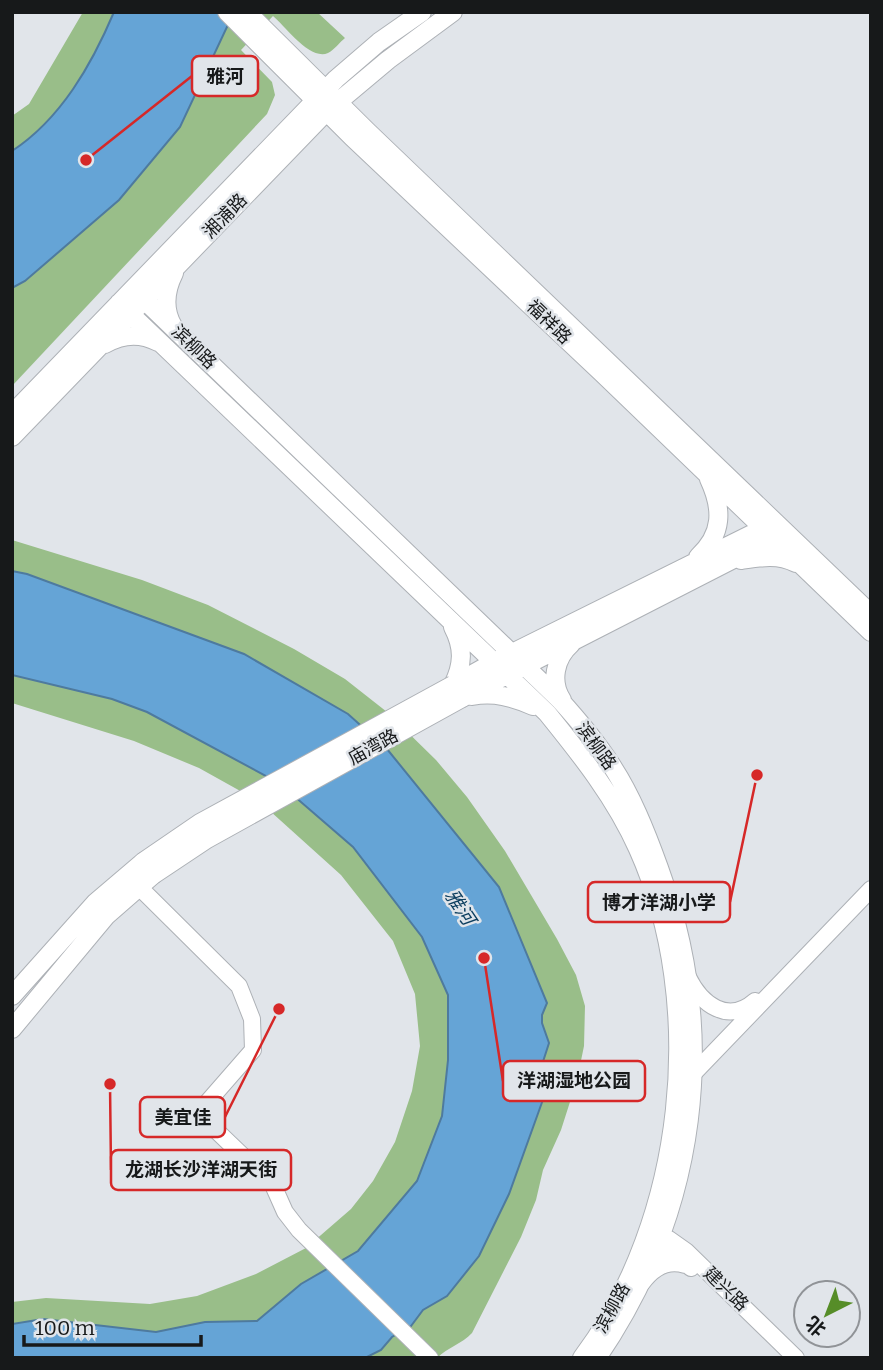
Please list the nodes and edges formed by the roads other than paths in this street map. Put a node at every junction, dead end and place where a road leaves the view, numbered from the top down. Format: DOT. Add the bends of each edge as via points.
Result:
graph roads {
  1 [pos="227,12"];
  2 [pos="247,12"];
  3 [pos="422,12"];
  4 [pos="453,12"];
  5 [pos="260,34"];
  6 [pos="363,54"];
  7 [pos="283,58"];
  8 [pos="369,76"];
  9 [pos="326,101"];
  10 [pos="362,136"];
  11 [pos="288,139"];
  12 [pos="182,261"];
  13 [pos="138,295"];
  14 [pos="125,308"];
  15 [pos="177,332"];
  16 [pos="163,345"];
  17 [pos="96,350"];
  18 [pos="12,414"];
  19 [pos="12,437"];
  20 [pos="706,473"];
  21 [pos="772,528"];
  22 [pos="724,564"];
  23 [pos="683,568"];
  24 [pos="805,569"];
  25 [pos="871,614"];
  26 [pos="448,618"];
  27 [pos="476,618"];
  28 [pos="871,632"];
  29 [pos="567,636"];
  30 [pos="519,660"];
  31 [pos="494,662"];
  32 [pos="507,675"];
  33 [pos="457,692"];
  34 [pos="565,706"];
  35 [pos="550,717"];
  36 [pos="136,878"];
  37 [pos="871,881"];
  38 [pos="871,889"];
  39 [pos="688,976"];
  40 [pos="12,996"];
  41 [pos="14,1024"];
  42 [pos="693,1073"];
  43 [pos="280,1207"];
  44 [pos="670,1211"];
  45 [pos="652,1241"];
  46 [pos="688,1259"];
  47 [pos="639,1288"];
  48 [pos="421,1358"];
  49 [pos="430,1358"];
  50 [pos="582,1358"];
  51 [pos="597,1358"];
  52 [pos="784,1358"];
  53 [pos="796,1358"];
  1 -- 5 [label="main road, 福祥路"];
  2 -- 5 [label="main road, 福祥路"];
  3 -- 6 [label="main road, 湘浦路"];
  4 -- 8 [label="main road, 湘浦路"];
  5 -- 7 [label="main road, 福祥路"];
  6 -- 7 [label="main road" via="324,70"];
  6 -- 9 [label="main road, 湘浦路"];
  7 -- 9 [label="main road, 福祥路"];
  7 -- 11 [label="main road" via="293,95"];
  8 -- 9 [label="main road, 湘浦路"];
  8 -- 10 [label="main road" via="355,103"];
  9 -- 10 [label="main road, 福祥路"];
  9 -- 11 [label="main road, 湘浦路"];
  10 -- 11 [label="main road" via="328,131"];
  10 -- 20 [label="main road, 福祥路"];
  10 -- 21 [label="main road, 福祥路"];
  11 -- 12 [label="main road, 湘浦路"];
  11 -- 13 [label="main road, 湘浦路"];
  12 -- 13 [label="main road, 湘浦路"];
  12 -- 15 [label="main road" via="171,278 166,299"];
  13 -- 14 [label="main road, 湘浦路"];
  13 -- 15 [label="main road, 滨柳路"];
  14 -- 16 [label="main road, 滨柳路"];
  14 -- 17 [label="main road, 湘浦路"];
  14 -- 18 [label="main road, 湘浦路"];
  15 -- 27 [label="main road, 滨柳路"];
  16 -- 17 [label="main road" via="127,336"];
  16 -- 26 [label="main road, 滨柳路"];
  17 -- 19 [label="main road, 湘浦路"];
  20 -- 21 [label="main road, 福祥路"];
  20 -- 23 [label="main road" via="720,509 719,524 705,551"];
  21 -- 22 [label="main road, 庙湾路"];
  21 -- 23 [label="main road, 庙湾路"];
  21 -- 24 [label="main road, 福祥路"];
  21 -- 25 [label="main road, 福祥路"];
  22 -- 24 [label="main road" via="774,556"];
  22 -- 29 [label="main road, 庙湾路"];
  23 -- 29 [label="main road, 庙湾路"];
  24 -- 28 [label="main road, 福祥路"];
  26 -- 31 [label="main road, 滨柳路"];
  26 -- 33 [label="main road" via="462,658"];
  27 -- 29 [label="main road" via="503,635 524,640"];
  27 -- 30 [label="main road, 滨柳路"];
  29 -- 30 [label="main road, 庙湾路"];
  29 -- 34 [label="main road" via="555,672 555,685"];
  30 -- 31 [label="main road, 庙湾路"];
  30 -- 32 [label="main road, 庙湾路"];
  30 -- 34 [label="main road, 滨柳路"];
  31 -- 32 [label="main road, 滨柳路"];
  31 -- 33 [label="main road, 庙湾路"];
  32 -- 33 [label="main road, 庙湾路"];
  32 -- 35 [label="main road, 滨柳路"];
  33 -- 35 [label="main road" via="500,695 533,705"];
  33 -- 36 [label="main road, 庙湾路, bridge"];
  34 -- 39 [label="main road, 滨柳路" via="611,765 633,805 668,894"];
  35 -- 45 [label="main road, 滨柳路" via="621,814 653,886 672,959 678,997 678,1080"];
  36 -- 40 [label="main road, 庙湾路" via="96,902"];
  36 -- 41 [label="main road, 庙湾路"];
  36 -- 43 [label="street" via="243,1002 248,1048 192,1114 265,1183"];
  37 -- 39 [label="street" via="745,1009 728,1012 705,1002"];
  38 -- 42 [label="street"];
  39 -- 42 [label="main road, 滨柳路"];
  42 -- 44 [label="main road, 滨柳路" via="682,1167"];
  43 -- 48 [label="street" via="290,1229"];
  43 -- 49 [label="street"];
  44 -- 45 [label="main road, 滨柳路"];
  44 -- 46 [label="street" via="671,1229"];
  45 -- 46 [label="street" via="677,1258"];
  45 -- 47 [label="main road, 滨柳路"];
  45 -- 50 [label="main road, 滨柳路"];
  46 -- 47 [label="street" via="658,1267"];
  46 -- 52 [label="street"];
  46 -- 53 [label="street, 建兴路"];
  47 -- 51 [label="main road, 滨柳路"];
}
